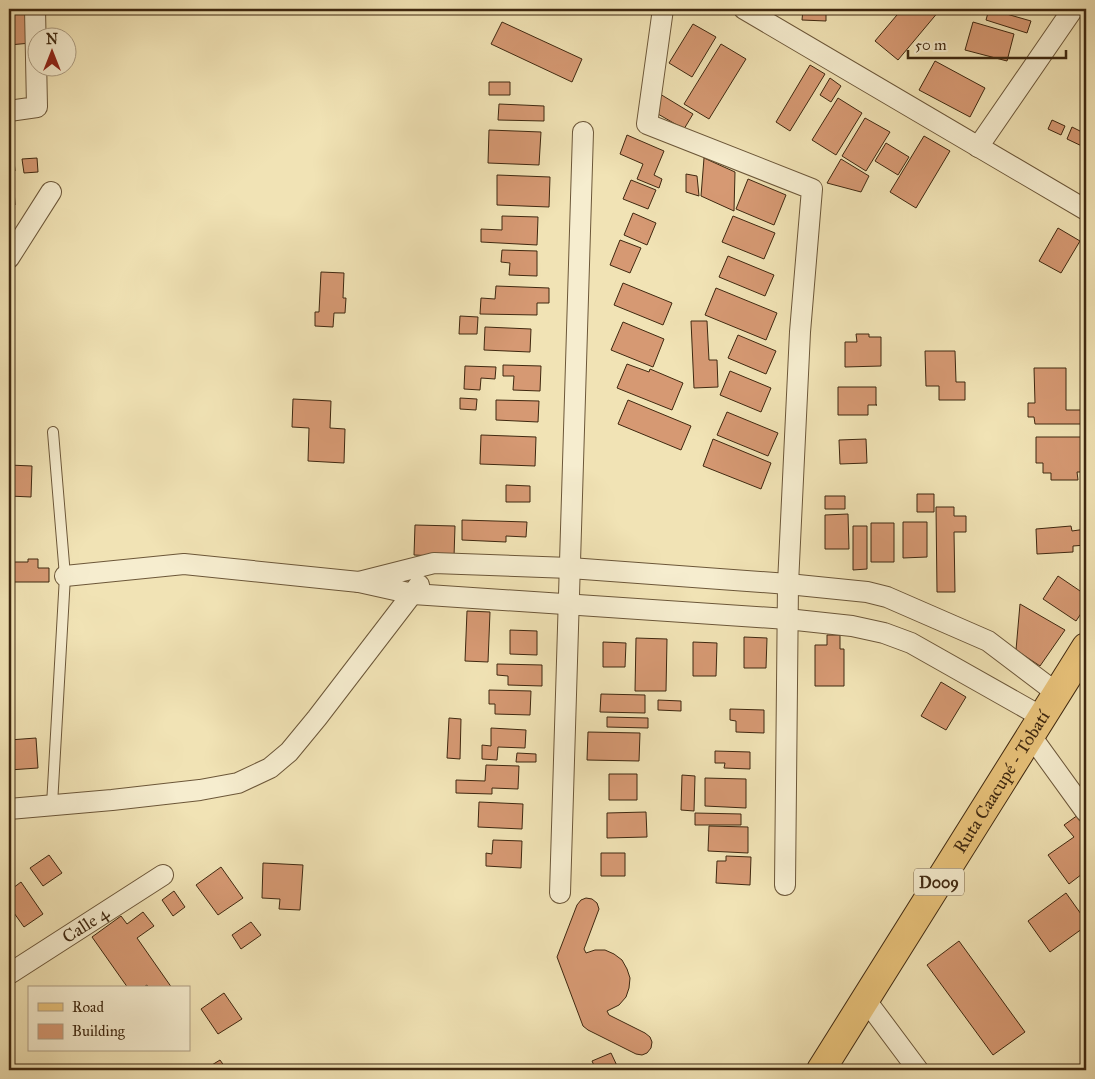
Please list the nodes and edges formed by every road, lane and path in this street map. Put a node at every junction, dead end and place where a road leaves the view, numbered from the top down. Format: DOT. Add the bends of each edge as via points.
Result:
graph roads {
  1 [pos="35,9"];
  2 [pos="663,9"];
  3 [pos="744,9"];
  4 [pos="1073,9"];
  5 [pos="9,111"];
  6 [pos="583,132"];
  7 [pos="978,147"];
  8 [pos="51,192"];
  9 [pos="1086,210"];
  10 [pos="9,258"];
  11 [pos="54,432"];
  12 [pos="434,563"];
  13 [pos="570,568"];
  14 [pos="66,576"];
  15 [pos="359,582"];
  16 [pos="788,584"];
  17 [pos="413,594"];
  18 [pos="569,604"];
  19 [pos="787,619"];
  20 [pos="1086,648"];
  21 [pos="1058,694"];
  22 [pos="1037,726"];
  23 [pos="52,805"];
  24 [pos="9,809"];
  25 [pos="1086,812"];
  26 [pos="163,875"];
  27 [pos="785,885"];
  28 [pos="560,893"];
  29 [pos="9,974"];
  30 [pos="865,999"];
  31 [pos="821,1070"];
  32 [pos="918,1070"];
  1 -- 5 [label="street" via="37,107"];
  2 -- 16 [label="street" via="647,124 812,189 800,332"];
  3 -- 7 [label="street"];
  4 -- 7 [label="street"];
  6 -- 13 [label="street"];
  7 -- 9 [label="street"];
  8 -- 10 [label="street"];
  11 -- 14 [label="lane"];
  12 -- 13 [label="street"];
  12 -- 15 [label="street"];
  12 -- 17 [label="street"];
  13 -- 16 [label="street"];
  13 -- 18 [label="street"];
  14 -- 15 [label="street" via="184,564"];
  14 -- 23 [label="lane"];
  15 -- 17 [label="street"];
  16 -- 19 [label="street"];
  16 -- 21 [label="street" via="887,597 988,641"];
  17 -- 18 [label="street"];
  17 -- 23 [label="street" via="289,752 270,768 238,783 200,790"];
  18 -- 19 [label="street"];
  18 -- 28 [label="street"];
  19 -- 22 [label="street" via="852,626 911,643"];
  19 -- 27 [label="street"];
  20 -- 21 [label="main road, Ruta Caacupé - Tobatí / D009"];
  21 -- 22 [label="main road, Ruta Caacupé - Tobatí / D009"];
  22 -- 25 [label="street"];
  22 -- 30 [label="main road, Ruta Caacupé - Tobatí / D009"];
  23 -- 24 [label="street"];
  26 -- 29 [label="street, Calle 4"];
  30 -- 31 [label="main road, Ruta Caacupé - Tobatí / D009"];
  30 -- 32 [label="street"];
}
